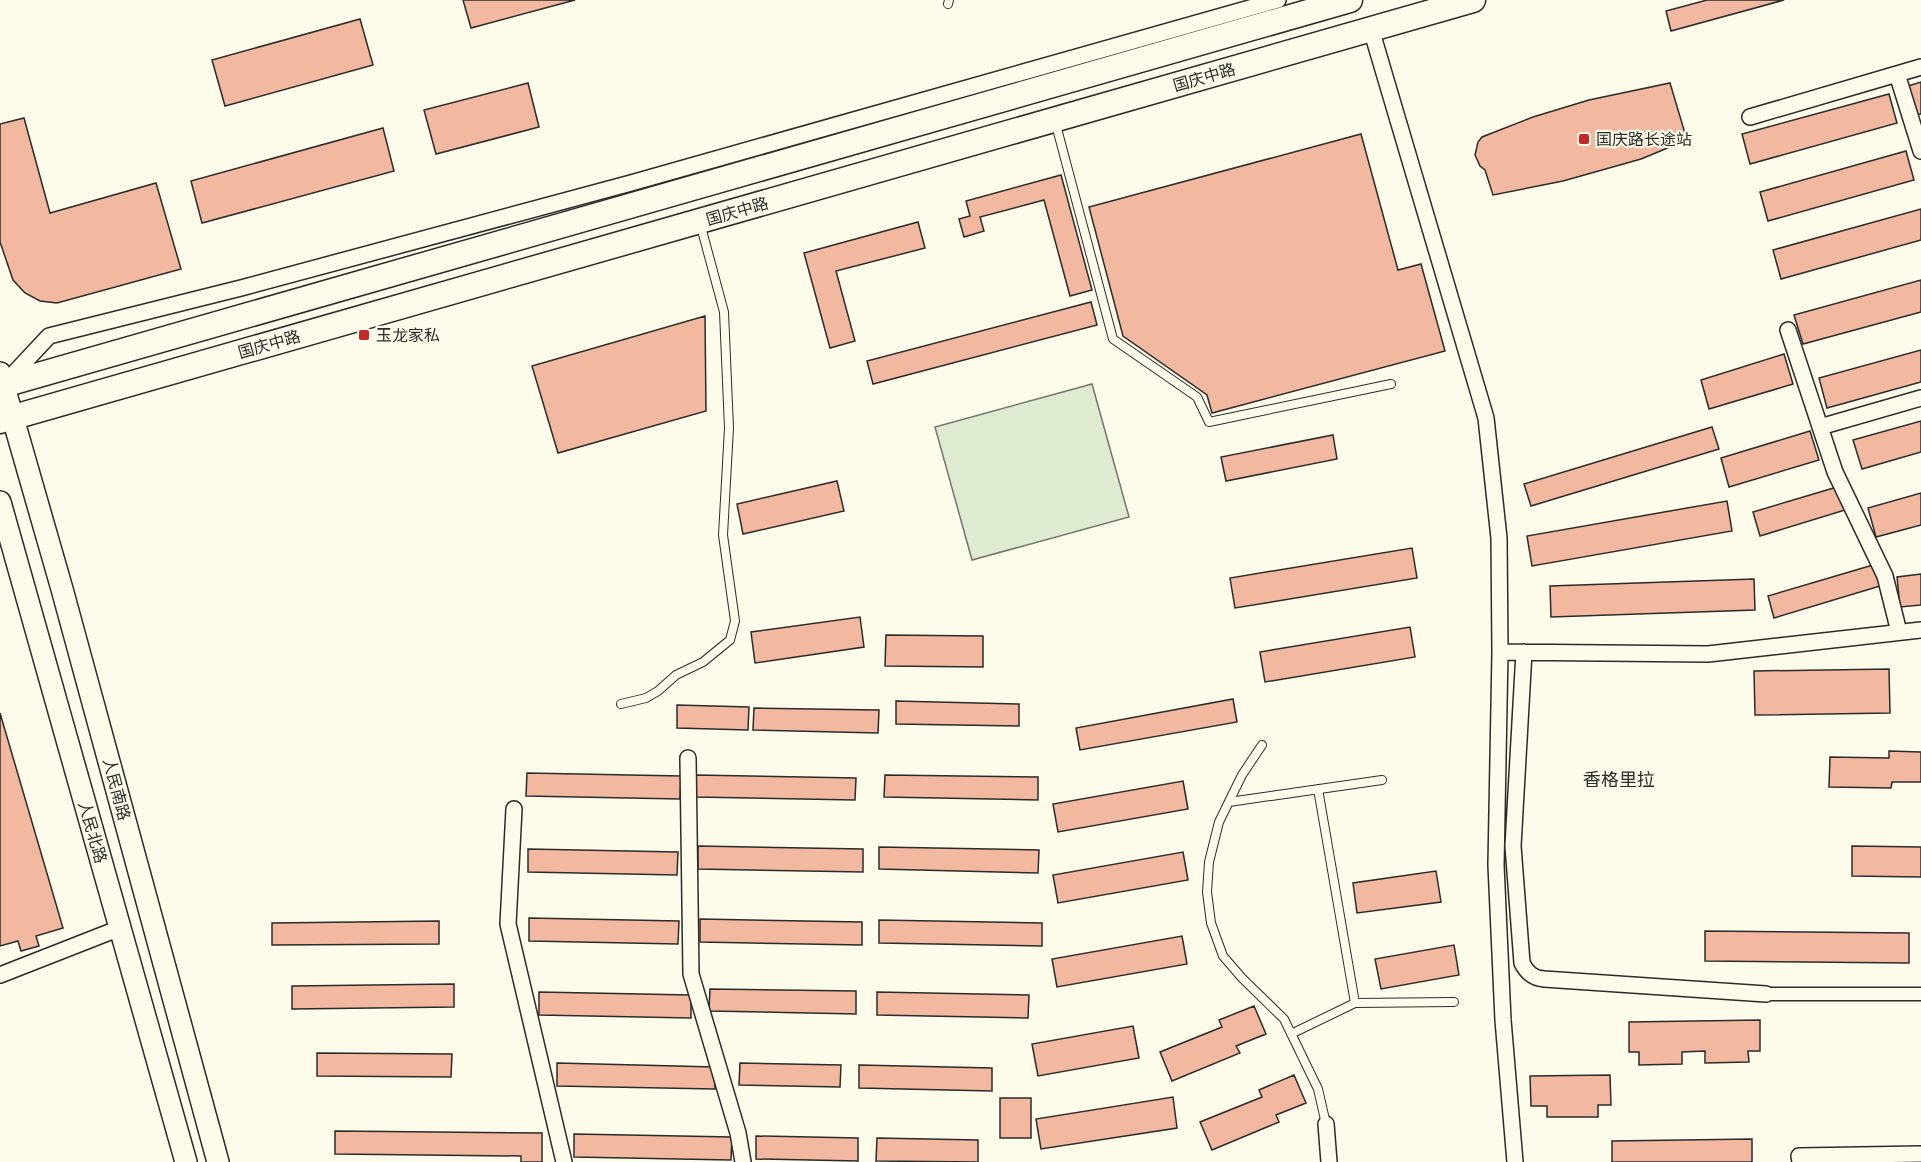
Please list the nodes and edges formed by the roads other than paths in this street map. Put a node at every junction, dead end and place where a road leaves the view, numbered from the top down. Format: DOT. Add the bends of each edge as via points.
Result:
graph roads {
  1 [pos="1278,0"];
  2 [pos="1350,0"];
  3 [pos="1473,0"];
  4 [pos="1371,29"];
  5 [pos="1921,67"];
  6 [pos="1897,74"];
  7 [pos="1750,117"];
  8 [pos="1054,120"];
  9 [pos="1921,151"];
  10 [pos="700,221"];
  11 [pos="1788,330"];
  12 [pos="1,382"];
  13 [pos="1391,384"];
  14 [pos="1921,398"];
  15 [pos="6,419"];
  16 [pos="1820,426"];
  17 [pos="0,502"];
  18 [pos="1921,630"];
  19 [pos="1899,632"];
  20 [pos="1500,652"];
  21 [pos="1524,652"];
  22 [pos="621,704"];
  23 [pos="1262,745"];
  24 [pos="688,758"];
  25 [pos="1382,780"];
  26 [pos="1318,789"];
  27 [pos="1229,802"];
  28 [pos="514,809"];
  29 [pos="120,928"];
  30 [pos="0,975"];
  31 [pos="1766,994"];
  32 [pos="1921,994"];
  33 [pos="1454,1002"];
  34 [pos="1354,1003"];
  35 [pos="1291,1034"];
  36 [pos="1326,1124"];
  37 [pos="1921,1154"];
  38 [pos="186,1162"];
  39 [pos="218,1162"];
  40 [pos="564,1162"];
  41 [pos="743,1162"];
  42 [pos="1329,1162"];
  43 [pos="1515,1162"];
  44 [pos="1800,1162"];
  1 -- 12 [label="street" via="608,189 49,336"];
  2 -- 12 [label="main road, 国庆中路"];
  3 -- 4 [label="main road, 国庆中路"];
  4 -- 8 [label="main road, 国庆中路"];
  4 -- 20 [label="street" via="1486,418 1499,538"];
  5 -- 6 [label="street"];
  6 -- 7 [label="street"];
  6 -- 9 [label="street"];
  8 -- 10 [label="main road, 国庆中路"];
  8 -- 13 [label="lane" via="1113,339 1197,397 1209,422"];
  10 -- 15 [label="main road, 国庆中路"];
  10 -- 22 [label="lane" via="724,312 729,428 723,535 735,621 730,640 703,662 676,675 646,698"];
  11 -- 16 [label="street"];
  12 -- 15 [label="main road"];
  14 -- 16 [label="street"];
  15 -- 39 [label="main road, 人民南路" via="66,600"];
  16 -- 19 [label="street" via="1835,472 1885,576"];
  17 -- 29 [label="main road, 人民北路"];
  18 -- 19 [label="street"];
  19 -- 21 [label="street" via="1708,654"];
  20 -- 21 [label="street"];
  20 -- 43 [label="street" via="1496,865"];
  21 -- 31 [label="street" via="1513,846 1525,969 1544,979"];
  23 -- 27 [label="lane"];
  24 -- 41 [label="street" via="691,974"];
  25 -- 26 [label="lane"];
  26 -- 27 [label="lane"];
  26 -- 34 [label="lane"];
  27 -- 35 [label="lane" via="1219,822 1209,862 1211,922 1223,956 1284,1018"];
  28 -- 40 [label="street" via="508,924"];
  29 -- 30 [label="street"];
  29 -- 38 [label="main road, 人民北路"];
  31 -- 32 [label="street"];
  33 -- 34 [label="lane"];
  34 -- 35 [label="lane"];
  35 -- 36 [label="lane" via="1318,1089"];
  36 -- 42 [label="street"];
  37 -- 44 [label="street" via="1799,1156"];
}
